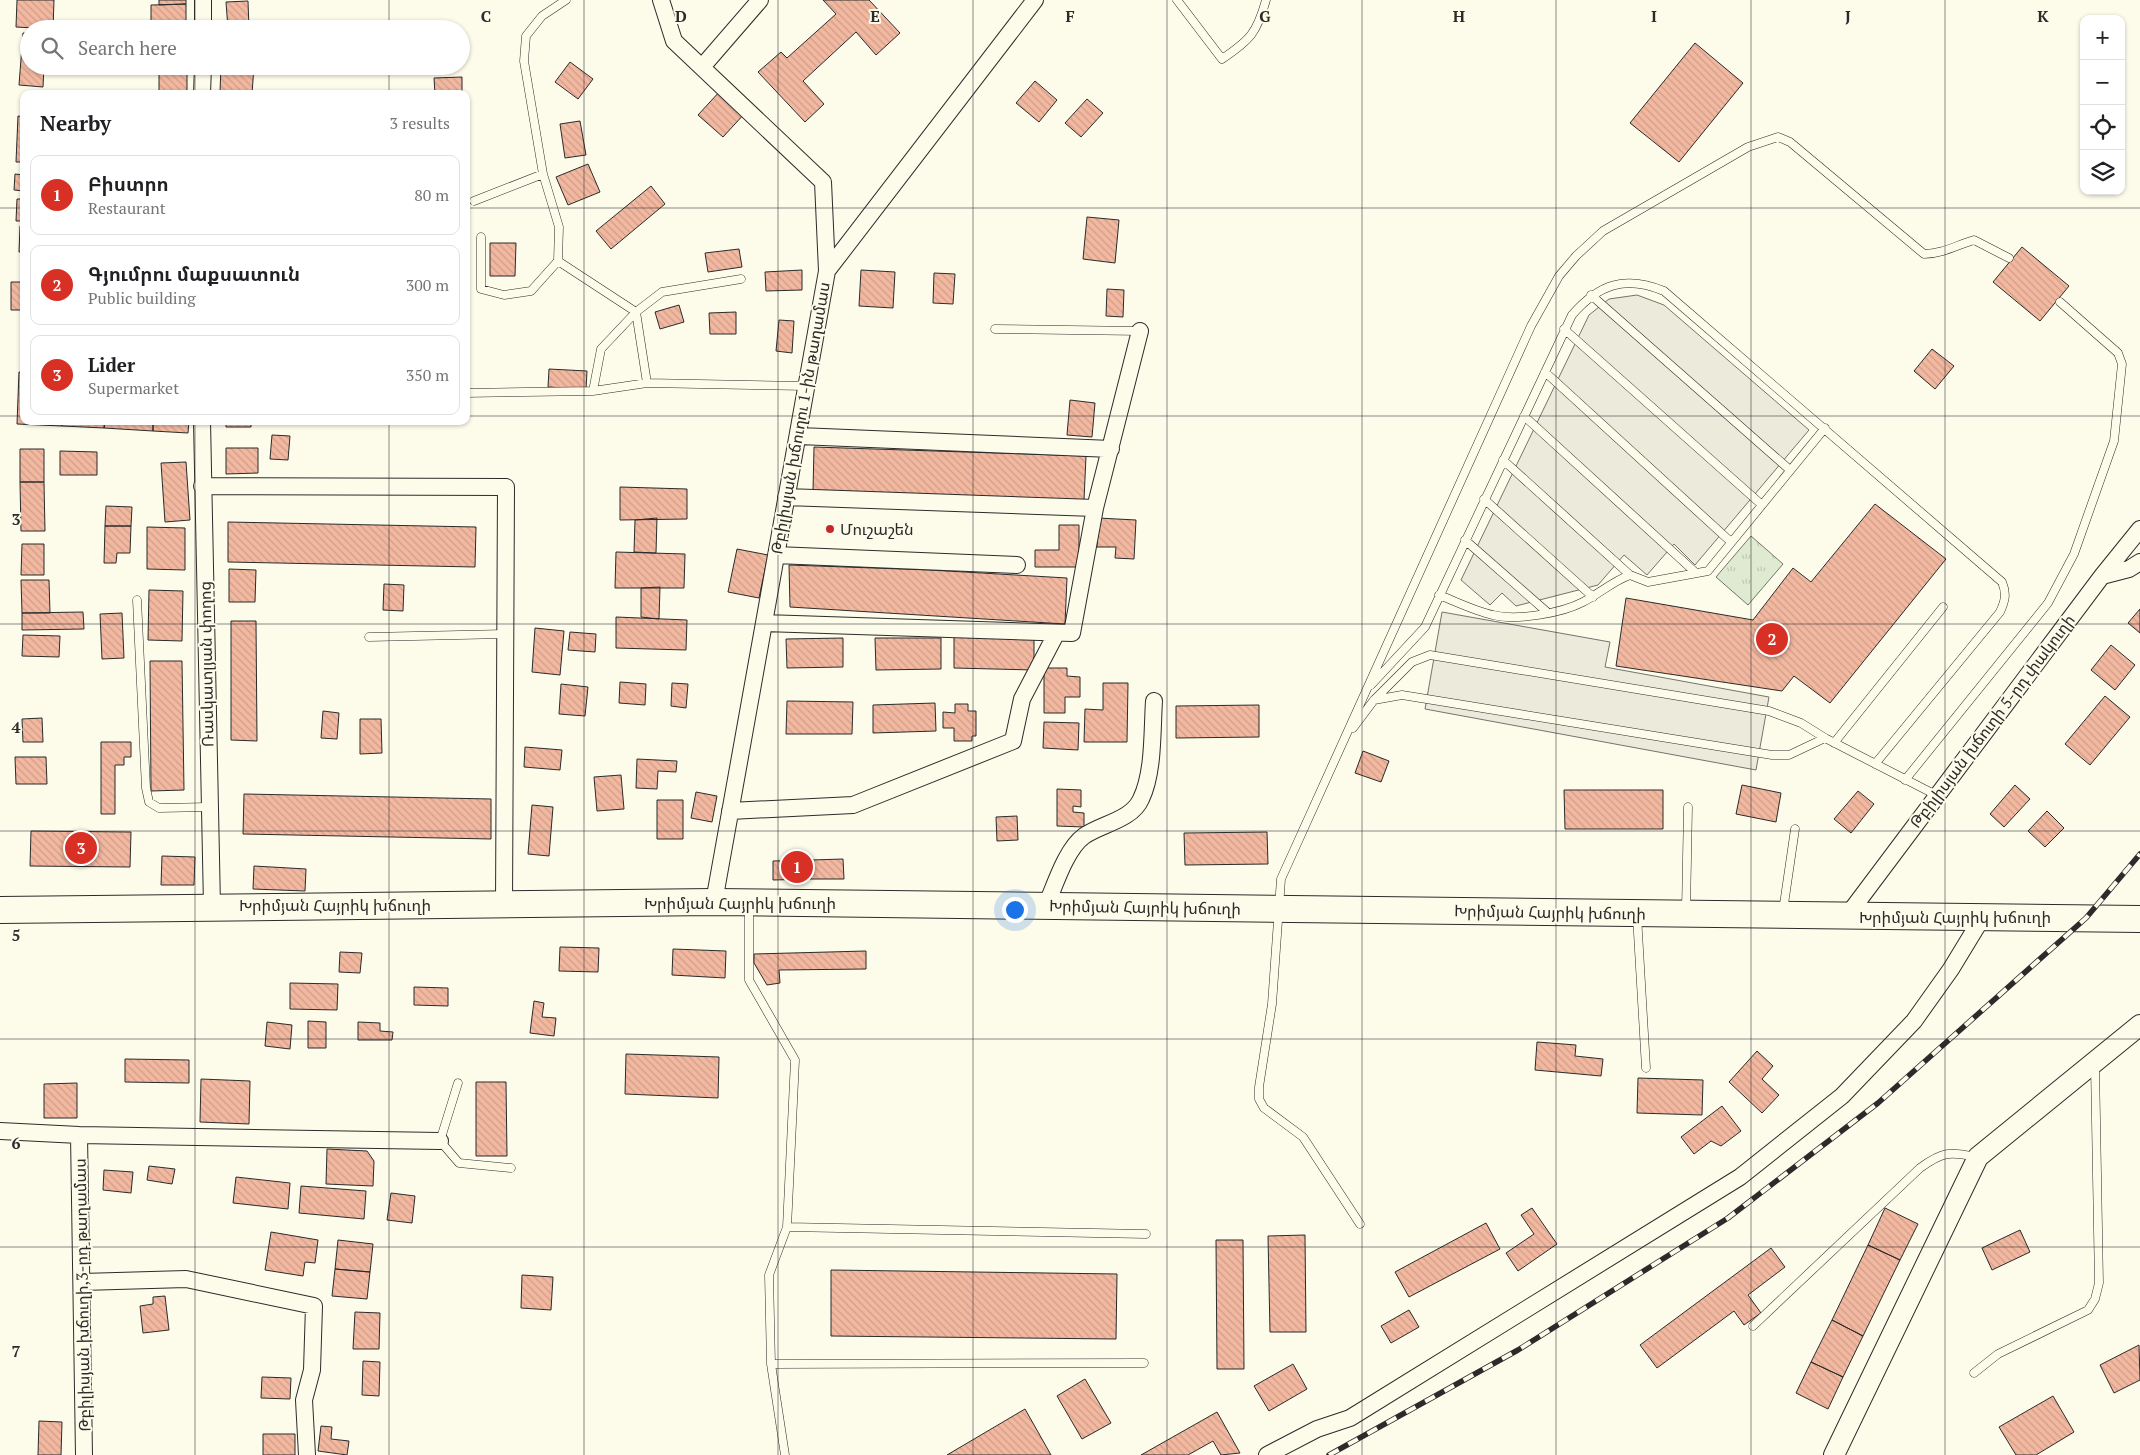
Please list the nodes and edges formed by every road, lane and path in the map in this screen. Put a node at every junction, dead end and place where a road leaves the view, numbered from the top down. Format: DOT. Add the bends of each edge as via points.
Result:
graph roads {
  1 [pos="203,0"];
  2 [pos="566,0"];
  3 [pos="760,0"];
  4 [pos="1034,0"];
  5 [pos="1177,0"];
  6 [pos="1266,0"];
  7 [pos="658,1"];
  8 [pos="203,20"];
  9 [pos="702,67"];
  10 [pos="202,75"];
  11 [pos="202,90"];
  12 [pos="544,174"];
  13 [pos="474,201"];
  14 [pos="481,237"];
  15 [pos="2009,258"];
  16 [pos="558,261"];
  17 [pos="827,271"];
  18 [pos="742,279"];
  19 [pos="1591,296"];
  20 [pos="2060,302"];
  21 [pos="636,312"];
  22 [pos="995,329"];
  23 [pos="1564,329"];
  24 [pos="1140,331"];
  25 [pos="1545,372"];
  26 [pos="647,383"];
  27 [pos="807,386"];
  28 [pos="593,391"];
  29 [pos="470,393"];
  30 [pos="1524,416"];
  31 [pos="202,425"];
  32 [pos="1825,428"];
  33 [pos="799,436"];
  34 [pos="1111,449"];
  35 [pos="1503,460"];
  36 [pos="1790,470"];
  37 [pos="202,486"];
  38 [pos="786,497"];
  39 [pos="1484,499"];
  40 [pos="1762,505"];
  41 [pos="1095,508"];
  42 [pos="2140,529"];
  43 [pos="1465,540"];
  44 [pos="1731,542"];
  45 [pos="776,555"];
  46 [pos="2140,562"];
  47 [pos="1017,565"];
  48 [pos="1696,573"];
  49 [pos="1630,575"];
  50 [pos="2102,576"];
  51 [pos="1439,595"];
  52 [pos="1593,597"];
  53 [pos="136,600"];
  54 [pos="1943,607"];
  55 [pos="1547,612"];
  56 [pos="764,623"];
  57 [pos="505,634"];
  58 [pos="1056,634"];
  59 [pos="368,636"];
  60 [pos="1366,690"];
  61 [pos="1374,700"];
  62 [pos="1154,701"];
  63 [pos="1825,738"];
  64 [pos="1343,742"];
  65 [pos="1834,743"];
  66 [pos="1875,764"];
  67 [pos="1905,780"];
  68 [pos="1936,795"];
  69 [pos="209,807"];
  70 [pos="1688,807"];
  71 [pos="730,811"];
  72 [pos="1794,828"];
  73 [pos="714,902"];
  74 [pos="749,902"];
  75 [pos="504,905"];
  76 [pos="212,906"];
  77 [pos="1046,906"];
  78 [pos="1280,909"];
  79 [pos="0,910"];
  80 [pos="1637,913"];
  81 [pos="1686,914"];
  82 [pos="1783,915"];
  83 [pos="1847,916"];
  84 [pos="1982,918"];
  85 [pos="2140,919"];
  86 [pos="2140,1025"];
  87 [pos="2095,1061"];
  88 [pos="1646,1068"];
  89 [pos="458,1083"];
  90 [pos="0,1131"];
  91 [pos="79,1135"];
  92 [pos="440,1141"];
  93 [pos="1978,1157"];
  94 [pos="511,1168"];
  95 [pos="1360,1224"];
  96 [pos="787,1227"];
  97 [pos="1146,1234"];
  98 [pos="82,1282"];
  99 [pos="1753,1326"];
  100 [pos="1144,1363"];
  101 [pos="771,1364"];
  102 [pos="1974,1373"];
  103 [pos="84,1455"];
  104 [pos="307,1455"];
  105 [pos="784,1455"];
  106 [pos="1266,1455"];
  107 [pos="1834,1455"];
  1 -- 8 [label="street"];
  2 -- 12 [label="lane" via="542,16 526,36 524,61"];
  3 -- 9 [label="street"];
  4 -- 17 [label="street, Թբիլիսյան խճուղու 1-ին թաղամաս"];
  5 -- 6 [label="lane" via="1222,59 1248,41 1261,18"];
  7 -- 9 [label="street" via="674,41"];
  9 -- 17 [label="street" via="823,182"];
  10 -- 11 [label="street"];
  12 -- 13 [label="lane"];
  12 -- 16 [label="lane" via="559,227"];
  14 -- 16 [label="lane" via="481,289 504,295 530,291"];
  15 -- 60 [label="lane" via="1974,240 1938,254 1924,254 1790,142 1778,137 1748,147 1603,230 1559,276 1531,326"];
  16 -- 21 [label="lane"];
  17 -- 27 [label="street, Թբիլիսյան խճուղու 1-ին թաղամաս"];
  18 -- 21 [label="lane" via="662,292"];
  19 -- 23 [label="lane" via="1572,314"];
  19 -- 32 [label="lane" via="1604,287 1629,284 1664,291"];
  19 -- 36 [label="lane"];
  20 -- 67 [label="lane" via="2118,353 2122,364 2114,441 2074,554 2048,603"];
  21 -- 26 [label="lane"];
  21 -- 28 [label="lane" via="601,349"];
  22 -- 24 [label="lane"];
  23 -- 25 [label="lane"];
  23 -- 40 [label="lane"];
  24 -- 34 [label="street"];
  25 -- 30 [label="lane"];
  25 -- 44 [label="lane"];
  26 -- 27 [label="lane"];
  26 -- 28 [label="lane"];
  27 -- 33 [label="street, Թբիլիսյան խճուղու 1-ին թաղամաս"];
  28 -- 29 [label="lane"];
  30 -- 35 [label="lane"];
  30 -- 48 [label="lane"];
  31 -- 37 [label="street, Ռասկատլյան փողոց"];
  32 -- 36 [label="lane"];
  32 -- 66 [label="lane" via="2002,582 2006,590 2000,612"];
  33 -- 34 [label="street"];
  33 -- 38 [label="street, Թբիլիսյան խճուղու 1-ին թաղամաս"];
  34 -- 41 [label="street"];
  35 -- 39 [label="lane"];
  35 -- 49 [label="lane"];
  36 -- 40 [label="lane"];
  37 -- 57 [label="street" via="506,487"];
  37 -- 69 [label="street, Ռասկատլյան փողոց"];
  38 -- 41 [label="street"];
  38 -- 45 [label="street, Թբիլիսյան խճուղու 1-ին թաղամաս"];
  39 -- 43 [label="lane"];
  39 -- 52 [label="lane"];
  40 -- 44 [label="lane"];
  41 -- 58 [label="street" via="1072,633"];
  42 -- 50 [label="street, Թբիլիսյան խճուղի 5-րդ փակուղի"];
  43 -- 51 [label="lane"];
  43 -- 55 [label="lane"];
  44 -- 48 [label="lane" via="1708,570"];
  45 -- 47 [label="street"];
  45 -- 56 [label="street, Թբիլիսյան խճուղու 1-ին թաղամաս"];
  46 -- 50 [label="street" via="2129,569"];
  48 -- 49 [label="lane" via="1648,582"];
  49 -- 52 [label="lane"];
  50 -- 68 [label="street, Թբիլիսյան խճուղի 5-րդ փակուղի"];
  51 -- 55 [label="lane" via="1493,615 1506,617"];
  51 -- 60 [label="lane" via="1425,627"];
  52 -- 55 [label="lane"];
  53 -- 69 [label="lane" via="146,788 150,802 159,808"];
  54 -- 65 [label="lane"];
  56 -- 58 [label="street"];
  56 -- 71 [label="street, Թբիլիսյան խճուղու 1-ին թաղամաս"];
  57 -- 59 [label="lane"];
  57 -- 75 [label="street"];
  58 -- 71 [label="street" via="1022,699 1013,741 853,805"];
  60 -- 64 [label="lane"];
  61 -- 63 [label="lane" via="1402,695 1772,755 1789,755"];
  61 -- 63 [label="lane" via="1412,662 1430,655 1769,711 1801,723"];
  61 -- 64 [label="lane"];
  62 -- 77 [label="street" via="1148,776 1141,801 1127,815 1083,836 1070,851"];
  63 -- 65 [label="lane"];
  64 -- 78 [label="lane" via="1281,880"];
  65 -- 66 [label="lane"];
  66 -- 67 [label="lane"];
  67 -- 68 [label="lane"];
  68 -- 83 [label="street, Թբիլիսյան խճուղի 5-րդ փակուղի"];
  69 -- 76 [label="street, Ռասկատլյան փողոց"];
  70 -- 81 [label="lane"];
  71 -- 73 [label="street, Թբիլիսյան խճուղու 1-ին թաղամաս"];
  72 -- 82 [label="lane"];
  73 -- 74 [label="highway, Խրիմյան Հայրիկ խճուղի"];
  73 -- 75 [label="highway, Խրիմյան Հայրիկ խճուղի"];
  74 -- 77 [label="highway, Խրիմյան Հայրիկ խճուղի"];
  74 -- 96 [label="lane" via="748,980 795,1060"];
  75 -- 76 [label="highway, Խրիմյան Հայրիկ խճուղի"];
  76 -- 79 [label="highway, Խրիմյան Հայրիկ խճուղի"];
  77 -- 78 [label="highway, Խրիմյան Հայրիկ խճուղի"];
  78 -- 80 [label="highway, Խրիմյան Հայրիկ խճուղի"];
  78 -- 95 [label="lane" via="1259,1099 1273,1116 1303,1137"];
  80 -- 81 [label="highway, Խրիմյան Հայրիկ խճուղի"];
  80 -- 88 [label="lane"];
  81 -- 82 [label="highway, Խրիմյան Հայրիկ խճուղի"];
  82 -- 83 [label="highway, Խրիմյան Հայրիկ խճուղի"];
  83 -- 84 [label="highway, Խրիմյան Հայրիկ խճուղի"];
  84 -- 85 [label="highway, Խրիմյան Հայրիկ խճուղի"];
  84 -- 106 [label="street" via="1914,1021 1888,1049 1842,1096 1740,1177 1350,1418 1317,1429"];
  86 -- 87 [label="street"];
  87 -- 93 [label="street"];
  87 -- 102 [label="lane" via="2099,1283 2094,1298 2088,1310 1998,1354"];
  89 -- 92 [label="lane"];
  90 -- 91 [label="street"];
  91 -- 92 [label="street"];
  91 -- 98 [label="street, Թբիլիսյան խճուղի,3-րդ թաղամաս"];
  92 -- 94 [label="lane" via="459,1163"];
  93 -- 99 [label="lane" via="1954,1152 1937,1156 1920,1168"];
  93 -- 107 [label="street"];
  96 -- 97 [label="lane"];
  96 -- 101 [label="lane" via="769,1275"];
  98 -- 103 [label="street, Թբիլիսյան խճուղի,3-րդ թաղամաս"];
  98 -- 104 [label="street" via="186,1279 314,1306 312,1370 304,1400"];
  100 -- 101 [label="lane"];
  101 -- 105 [label="lane"];
}
